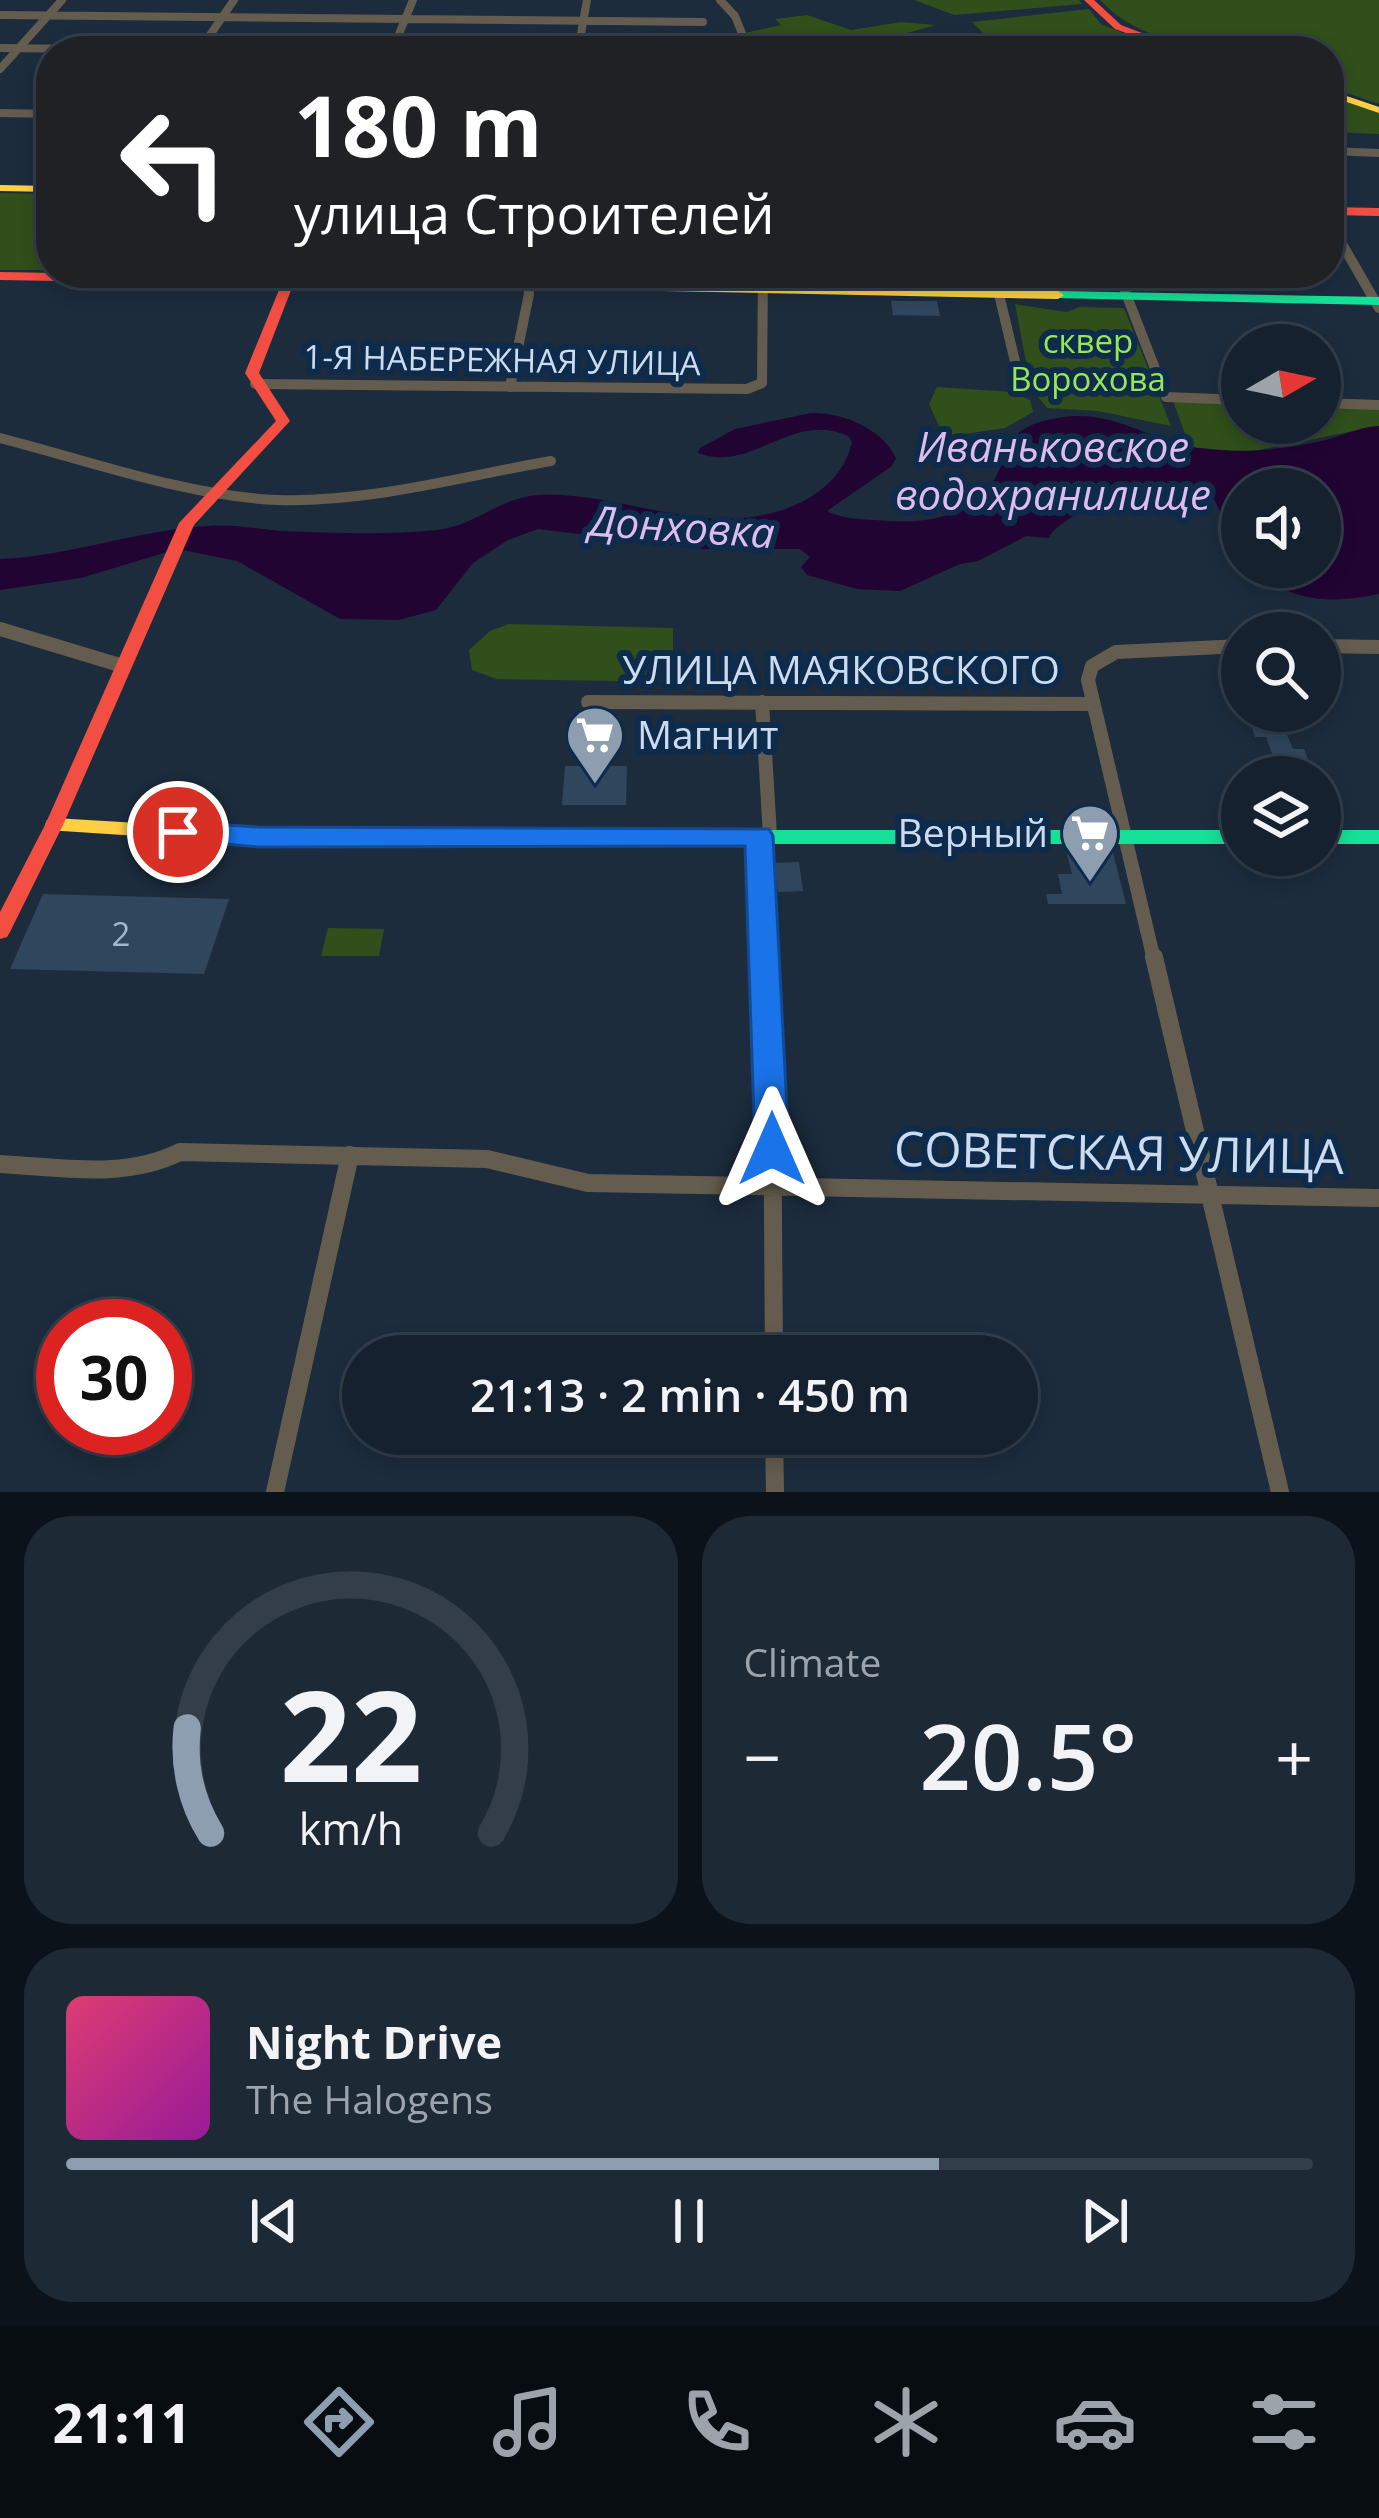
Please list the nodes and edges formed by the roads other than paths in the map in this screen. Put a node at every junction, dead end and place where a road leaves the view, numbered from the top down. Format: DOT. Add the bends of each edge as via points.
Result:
graph roads {
  1 [pos="62,0"];
  2 [pos="234,0"];
  3 [pos="412,0"];
  4 [pos="587,0"];
  5 [pos="720,0"];
  6 [pos="1089,0"];
  7 [pos="0,15"];
  8 [pos="48,15"];
  9 [pos="222,17"];
  10 [pos="406,18"];
  11 [pos="583,20"];
  12 [pos="704,22"];
  13 [pos="210,36"];
  14 [pos="398,36"];
  15 [pos="580,36"];
  16 [pos="742,36"];
  17 [pos="1143,36"];
  18 [pos="0,48"];
  19 [pos="18,48"];
  20 [pos="36,48"];
  21 [pos="0,69"];
  22 [pos="1344,98"];
  23 [pos="1379,110"];
  24 [pos="0,113"];
  25 [pos="36,114"];
  26 [pos="1344,152"];
  27 [pos="1379,153"];
  28 [pos="0,188"];
  29 [pos="36,189"];
  30 [pos="1344,211"];
  31 [pos="1379,212"];
  32 [pos="1344,246"];
  33 [pos="0,276"];
  34 [pos="36,276"];
  35 [pos="286,288"];
  36 [pos="528,288"];
  37 [pos="763,288"];
  38 [pos="998,288"];
  39 [pos="1050,288"];
  40 [pos="1123,288"];
  41 [pos="1125,295"];
  42 [pos="1378,304"];
  43 [pos="255,384"];
  44 [pos="510,387"];
  45 [pos="1022,391"];
  46 [pos="1221,399"];
  47 [pos="1341,404"];
  48 [pos="1379,405"];
  49 [pos="0,438"];
  50 [pos="551,461"];
  51 [pos="213,491"];
  52 [pos="0,628"];
  53 [pos="1341,646"];
  54 [pos="1221,647"];
  55 [pos="1379,647"];
  56 [pos="123,666"];
  57 [pos="588,702"];
  58 [pos="762,702"];
  59 [pos="1093,704"];
  60 [pos="54,825"];
  61 [pos="764,836"];
  62 [pos="1124,837"];
  63 [pos="1221,837"];
  64 [pos="1341,837"];
  65 [pos="1379,837"];
  66 [pos="0,932"];
  67 [pos="350,1155"];
  68 [pos="0,1163"];
  69 [pos="772,1185"];
  70 [pos="1213,1197"];
  71 [pos="1379,1198"];
  72 [pos="774,1335"];
  73 [pos="775,1455"];
  74 [pos="275,1492"];
  75 [pos="775,1492"];
  76 [pos="1280,1492"];
  1 -- 8 [label="street"];
  2 -- 9 [label="street"];
  3 -- 10 [label="street"];
  4 -- 11 [label="street"];
  5 -- 16 [label="street"];
  6 -- 17 [label="main road" via="1118,27"];
  7 -- 8 [label="street"];
  8 -- 9 [label="street"];
  8 -- 19 [label="street"];
  9 -- 10 [label="street"];
  9 -- 13 [label="street"];
  10 -- 11 [label="street"];
  10 -- 14 [label="street"];
  11 -- 12 [label="street"];
  11 -- 15 [label="street"];
  18 -- 19 [label="street"];
  19 -- 20 [label="street"];
  19 -- 21 [label="street"];
  22 -- 23 [label="main road"];
  24 -- 25 [label="street"];
  26 -- 27 [label="street"];
  28 -- 29 [label="main road"];
  30 -- 31 [label="main road"];
  32 -- 42 [label="street"];
  33 -- 34 [label="main road"];
  35 -- 43 [label="main road" via="254,362"];
  36 -- 44 [label="street"];
  37 -- 44 [label="street, 1-Я НАБЕРЕЖНАЯ УЛИЦА" via="762,383 747,389"];
  38 -- 45 [label="street"];
  39 -- 41 [label="main road"];
  40 -- 41 [label="street"];
  41 -- 42 [label="main road"];
  41 -- 46 [label="street" via="1166,397"];
  43 -- 44 [label="street, 1-Я НАБЕРЕЖНАЯ УЛИЦА"];
  43 -- 51 [label="main road" via="283,421"];
  47 -- 48 [label="street"];
  49 -- 51 [label="street"];
  50 -- 51 [label="street" via="340,496 277,500"];
  51 -- 56 [label="main road" via="187,523"];
  52 -- 56 [label="street"];
  53 -- 55 [label="street"];
  54 -- 59 [label="street, УЛИЦА МАЯКОВСКОГО" via="1116,652 1092,666"];
  56 -- 60 [label="main road"];
  57 -- 58 [label="street, УЛИЦА МАЯКОВСКОГО"];
  58 -- 59 [label="street, УЛИЦА МАЯКОВСКОГО"];
  58 -- 61 [label="street"];
  59 -- 62 [label="street"];
  60 -- 61 [label="main road" via="258,837"];
  60 -- 66 [label="main road"];
  61 -- 62 [label="main road"];
  61 -- 69 [label="street"];
  62 -- 63 [label="main road"];
  62 -- 70 [label="street"];
  64 -- 65 [label="main road"];
  67 -- 68 [label="street, СОВЕТСКАЯ УЛИЦА" via="180,1151 130,1168"];
  67 -- 69 [label="street, СОВЕТСКАЯ УЛИЦА" via="487,1159 587,1183"];
  67 -- 74 [label="street"];
  69 -- 70 [label="street, СОВЕТСКАЯ УЛИЦА"];
  69 -- 72 [label="street"];
  70 -- 71 [label="street, СОВЕТСКАЯ УЛИЦА"];
  70 -- 76 [label="street"];
  73 -- 75 [label="street"];
}
